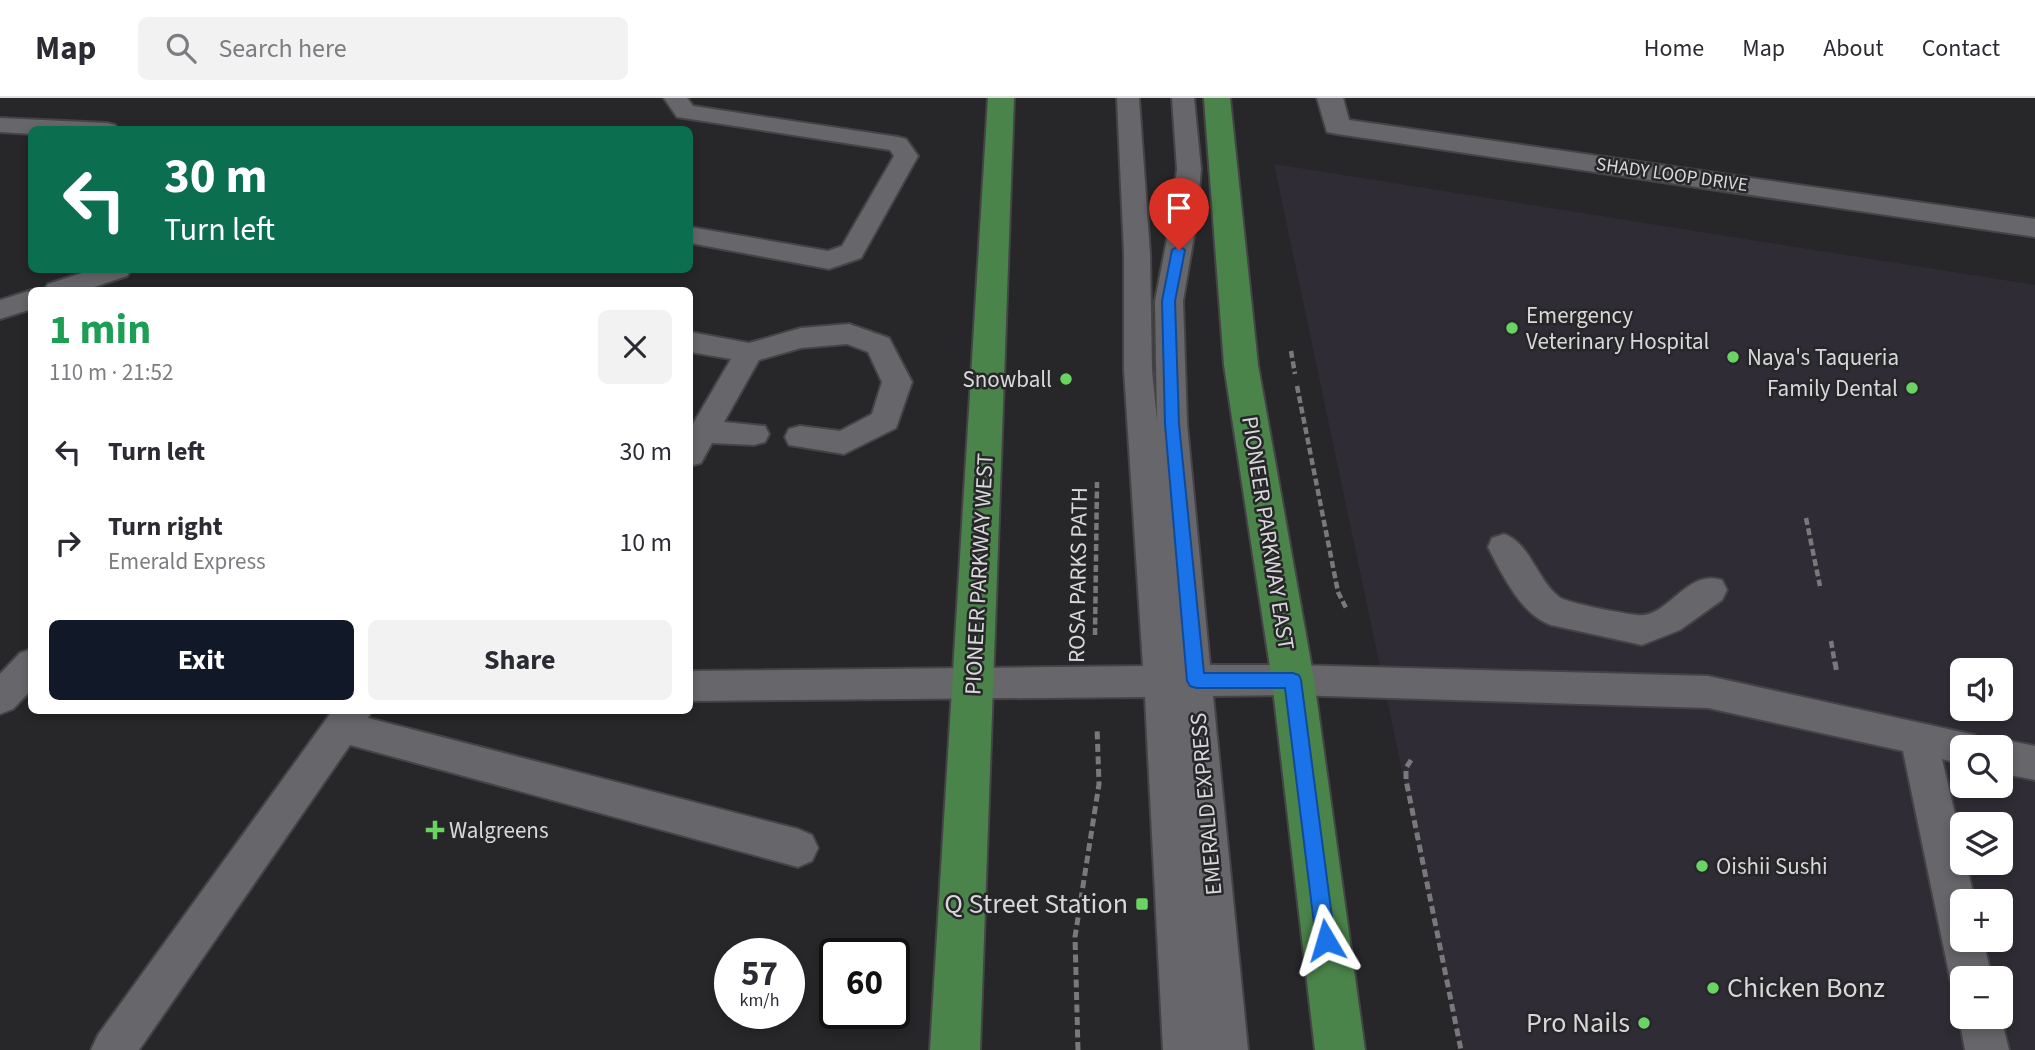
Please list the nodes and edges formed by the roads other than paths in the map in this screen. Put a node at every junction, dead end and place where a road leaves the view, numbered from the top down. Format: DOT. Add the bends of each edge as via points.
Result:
graph roads {
  1 [pos="675,98"];
  2 [pos="751,98"];
  3 [pos="1001,98"];
  4 [pos="1128,98"];
  5 [pos="1183,98"];
  6 [pos="1217,98"];
  7 [pos="1330,98"];
  8 [pos="736,119"];
  9 [pos="0,125"];
  10 [pos="46,126"];
  11 [pos="2035,228"];
  12 [pos="693,236"];
  13 [pos="109,273"];
  14 [pos="67,287"];
  15 [pos="28,300"];
  16 [pos="0,310"];
  17 [pos="693,343"];
  18 [pos="749,353"];
  19 [pos="754,435"];
  20 [pos="800,437"];
  21 [pos="696,444"];
  22 [pos="1504,547"];
  23 [pos="1710,590"];
  24 [pos="28,668"];
  25 [pos="1293,680"];
  26 [pos="973,681"];
  27 [pos="1179,681"];
  28 [pos="693,686"];
  29 [pos="0,698"];
  30 [pos="348,719"];
  31 [pos="1919,738"];
  32 [pos="1950,744"];
  33 [pos="2013,759"];
  34 [pos="2035,763"];
  35 [pos="798,848"];
  36 [pos="1951,889"];
  37 [pos="1982,1029"];
  38 [pos="113,1050"];
  39 [pos="955,1050"];
  40 [pos="1185,1050"];
  41 [pos="1226,1050"];
  42 [pos="1340,1050"];
  43 [pos="1987,1050"];
  1 -- 8 [label="lane" via="685,112"];
  2 -- 8 [label="lane"];
  3 -- 26 [label="main road, PIONEER PARKWAY WEST"];
  4 -- 27 [label="lane, EMERALD EXPRESS" via="1138,370"];
  5 -- 27 [label="lane, EMERALD EXPRESS" via="1189,169 1169,301"];
  6 -- 25 [label="main road, PIONEER PARKWAY EAST" via="1241,365"];
  7 -- 11 [label="street, SHADY LOOP DRIVE" via="1337,126"];
  8 -- 12 [label="lane" via="898,144 906,156 852,252 829,260"];
  9 -- 10 [label="lane"];
  13 -- 14 [label="lane"];
  15 -- 16 [label="lane"];
  17 -- 18 [label="lane"];
  18 -- 20 [label="lane" via="801,338 849,334 879,345 897,382 885,420 844,443"];
  18 -- 21 [label="lane"];
  19 -- 21 [label="lane"];
  22 -- 23 [label="lane" via="1551,611 1642,631 1668,620"];
  24 -- 29 [label="lane"];
  25 -- 27 [label="lane"];
  25 -- 31 [label="lane" via="1708,692"];
  25 -- 42 [label="main road, PIONEER PARKWAY EAST"];
  26 -- 27 [label="lane"];
  26 -- 28 [label="lane"];
  26 -- 39 [label="main road, PIONEER PARKWAY WEST"];
  27 -- 40 [label="lane, EMERALD EXPRESS"];
  27 -- 41 [label="lane, EMERALD EXPRESS"];
  30 -- 35 [label="lane"];
  30 -- 38 [label="lane"];
  31 -- 32 [label="lane"];
  31 -- 36 [label="lane"];
  33 -- 34 [label="lane"];
  37 -- 43 [label="lane"];
}
